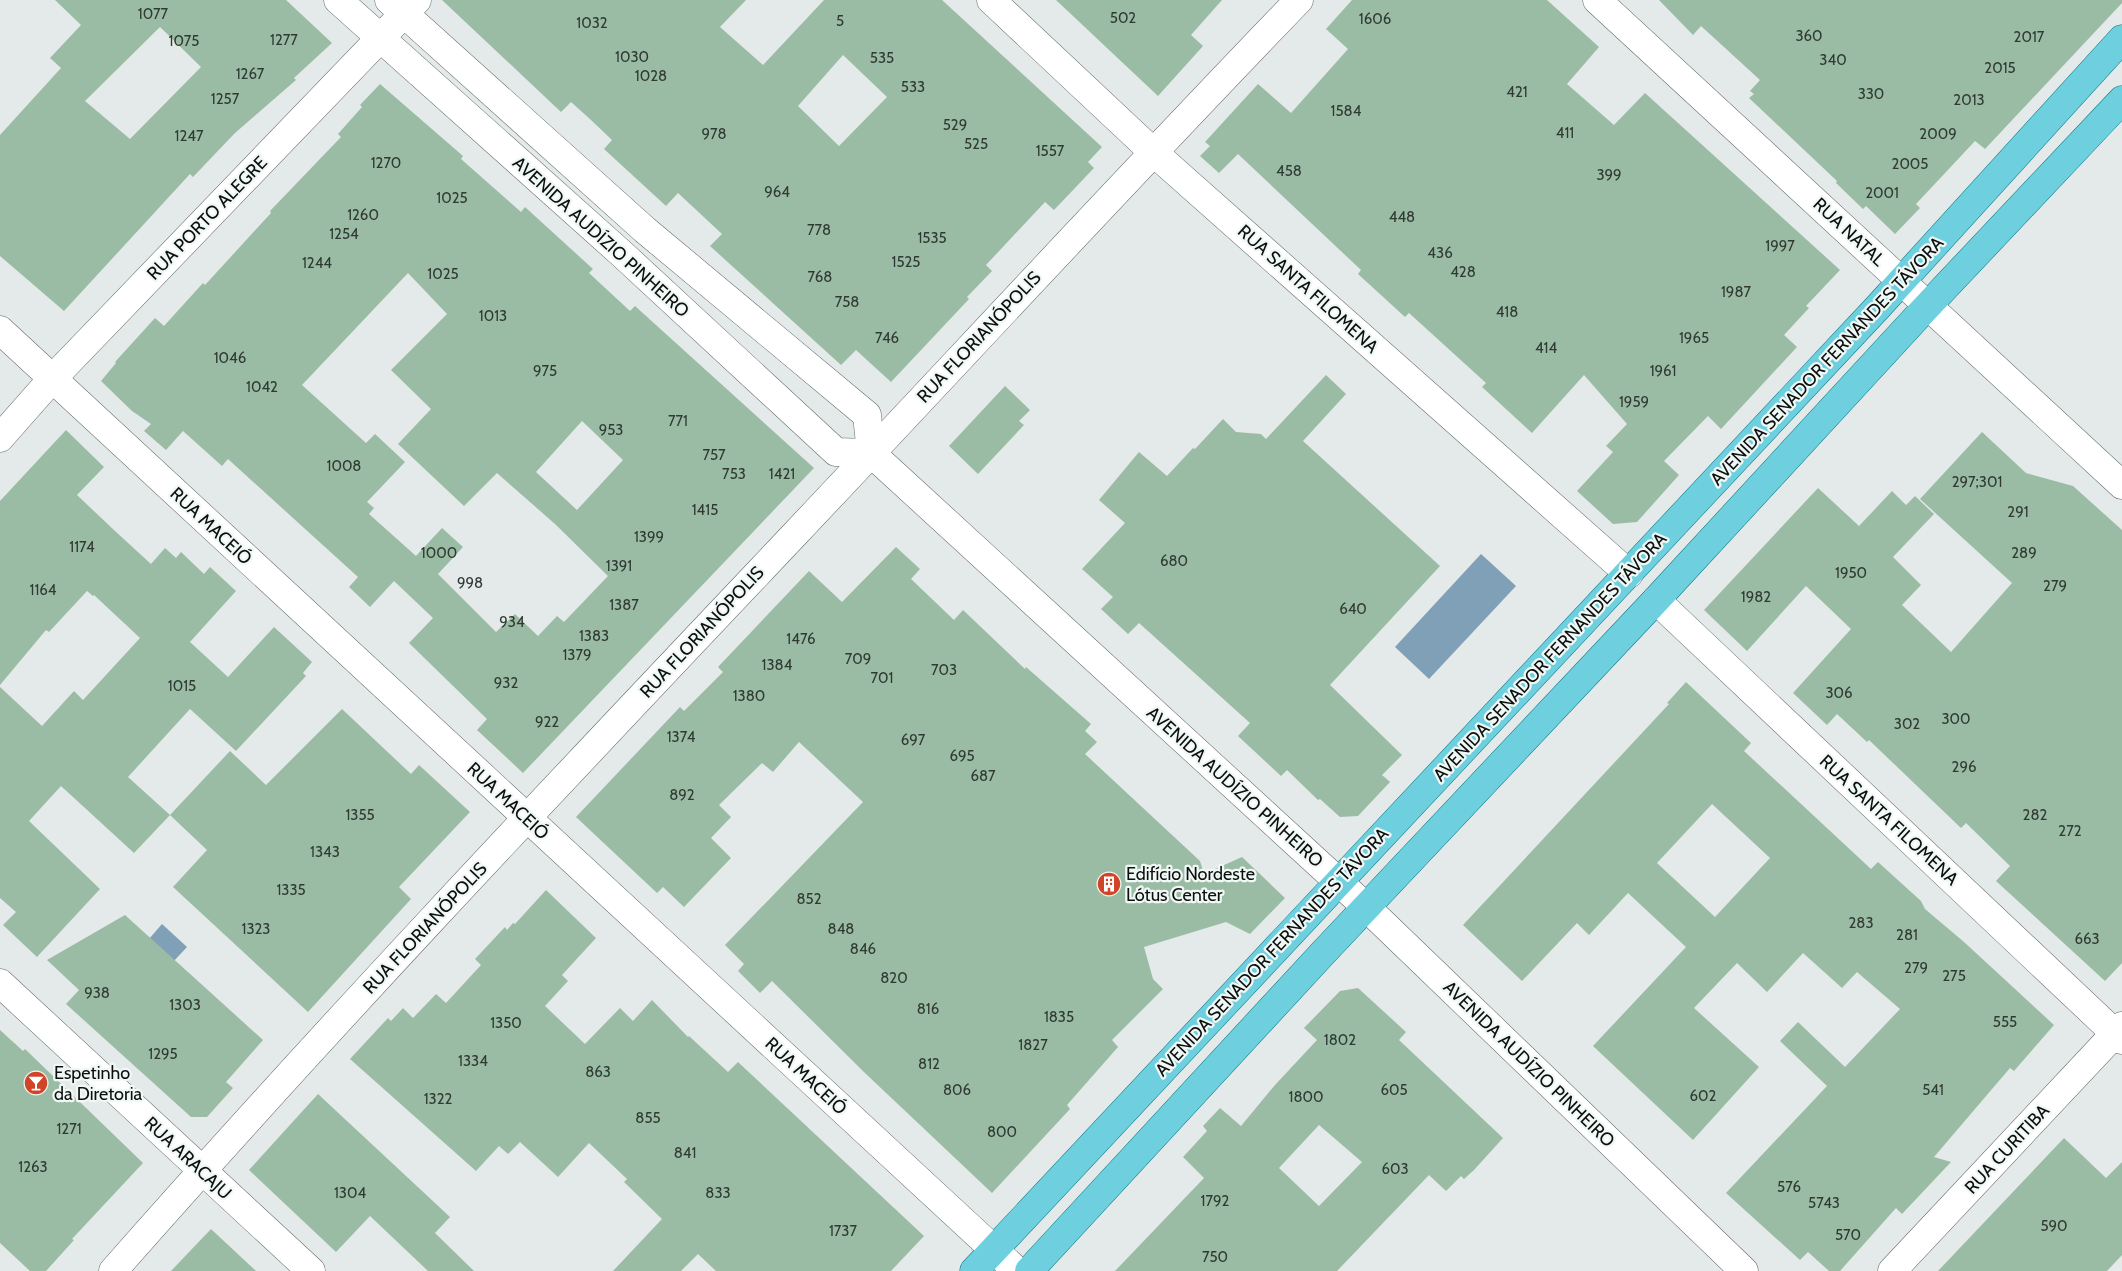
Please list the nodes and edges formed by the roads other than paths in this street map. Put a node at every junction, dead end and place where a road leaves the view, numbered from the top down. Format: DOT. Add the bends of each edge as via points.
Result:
graph roads {
  1 [pos="338,0"];
  2 [pos="991,0"];
  3 [pos="1299,0"];
  4 [pos="1598,0"];
  5 [pos="403,5"];
  6 [pos="379,38"];
  7 [pos="2122,39"];
  8 [pos="2122,100"];
  9 [pos="1152,151"];
  10 [pos="558,152"];
  11 [pos="535,177"];
  12 [pos="645,230"];
  13 [pos="622,254"];
  14 [pos="1902,281"];
  15 [pos="1928,306"];
  16 [pos="0,330"];
  17 [pos="52,379"];
  18 [pos="0,438"];
  19 [pos="871,453"];
  20 [pos="2122,485"];
  21 [pos="1629,574"];
  22 [pos="1656,600"];
  23 [pos="526,818"];
  24 [pos="1338,882"];
  25 [pos="1366,907"];
  26 [pos="0,983"];
  27 [pos="2120,1033"];
  28 [pos="201,1171"];
  29 [pos="994,1250"];
  30 [pos="113,1271"];
  31 [pos="311,1271"];
  32 [pos="974,1271"];
  33 [pos="1017,1271"];
  34 [pos="1029,1271"];
  35 [pos="1744,1271"];
  36 [pos="1892,1271"];
  1 -- 6 [label="street, AVENIDA AUDÍZIO PINHEIRO"];
  2 -- 9 [label="street, RUA SANTA FILOMENA"];
  3 -- 9 [label="street, RUA FLORIANÓPOLIS"];
  4 -- 14 [label="street, RUA NATAL"];
  5 -- 6 [label="street, RUA PORTO ALEGRE"];
  5 -- 10 [label="street, AVENIDA AUDÍZIO PINHEIRO"];
  6 -- 11 [label="street, AVENIDA AUDÍZIO PINHEIRO"];
  6 -- 17 [label="street, RUA PORTO ALEGRE"];
  7 -- 14 [label="main road, AVENIDA SENADOR FERNANDES TÁVORA"];
  8 -- 15 [label="main road, AVENIDA SENADOR FERNANDES TÁVORA"];
  9 -- 19 [label="street, RUA FLORIANÓPOLIS"];
  9 -- 21 [label="street, RUA SANTA FILOMENA"];
  10 -- 11 [label="street"];
  10 -- 12 [label="street, AVENIDA AUDÍZIO PINHEIRO"];
  11 -- 13 [label="street, AVENIDA AUDÍZIO PINHEIRO"];
  12 -- 13 [label="street"];
  12 -- 19 [label="street, AVENIDA AUDÍZIO PINHEIRO" via="867,415"];
  13 -- 19 [label="street, AVENIDA AUDÍZIO PINHEIRO" via="836,452"];
  14 -- 15 [label="street, RUA NATAL"];
  14 -- 21 [label="main road, AVENIDA SENADOR FERNANDES TÁVORA"];
  15 -- 20 [label="street, RUA NATAL"];
  15 -- 22 [label="main road, AVENIDA SENADOR FERNANDES TÁVORA"];
  16 -- 17 [label="street, RUA MACEIÓ"];
  17 -- 18 [label="street, RUA PORTO ALEGRE"];
  17 -- 23 [label="street, RUA MACEIÓ"];
  19 -- 23 [label="street, RUA FLORIANÓPOLIS"];
  19 -- 24 [label="street, AVENIDA AUDÍZIO PINHEIRO"];
  21 -- 24 [label="main road, AVENIDA SENADOR FERNANDES TÁVORA"];
  22 -- 25 [label="main road, AVENIDA SENADOR FERNANDES TÁVORA"];
  22 -- 27 [label="street, RUA SANTA FILOMENA"];
  23 -- 28 [label="street, RUA FLORIANÓPOLIS"];
  23 -- 29 [label="street, RUA MACEIÓ"];
  24 -- 25 [label="street, AVENIDA AUDÍZIO PINHEIRO"];
  24 -- 29 [label="main road, AVENIDA SENADOR FERNANDES TÁVORA"];
  25 -- 34 [label="main road, AVENIDA SENADOR FERNANDES TÁVORA"];
  25 -- 35 [label="street, AVENIDA AUDÍZIO PINHEIRO"];
  26 -- 28 [label="street, RUA ARACAJU"];
  27 -- 36 [label="street, RUA CURITIBA"];
  28 -- 30 [label="street, RUA FLORIANÓPOLIS"];
  28 -- 31 [label="street, RUA ARACAJU"];
  29 -- 32 [label="main road, AVENIDA SENADOR FERNANDES TÁVORA"];
  29 -- 33 [label="street, RUA MACEIÓ"];
}
